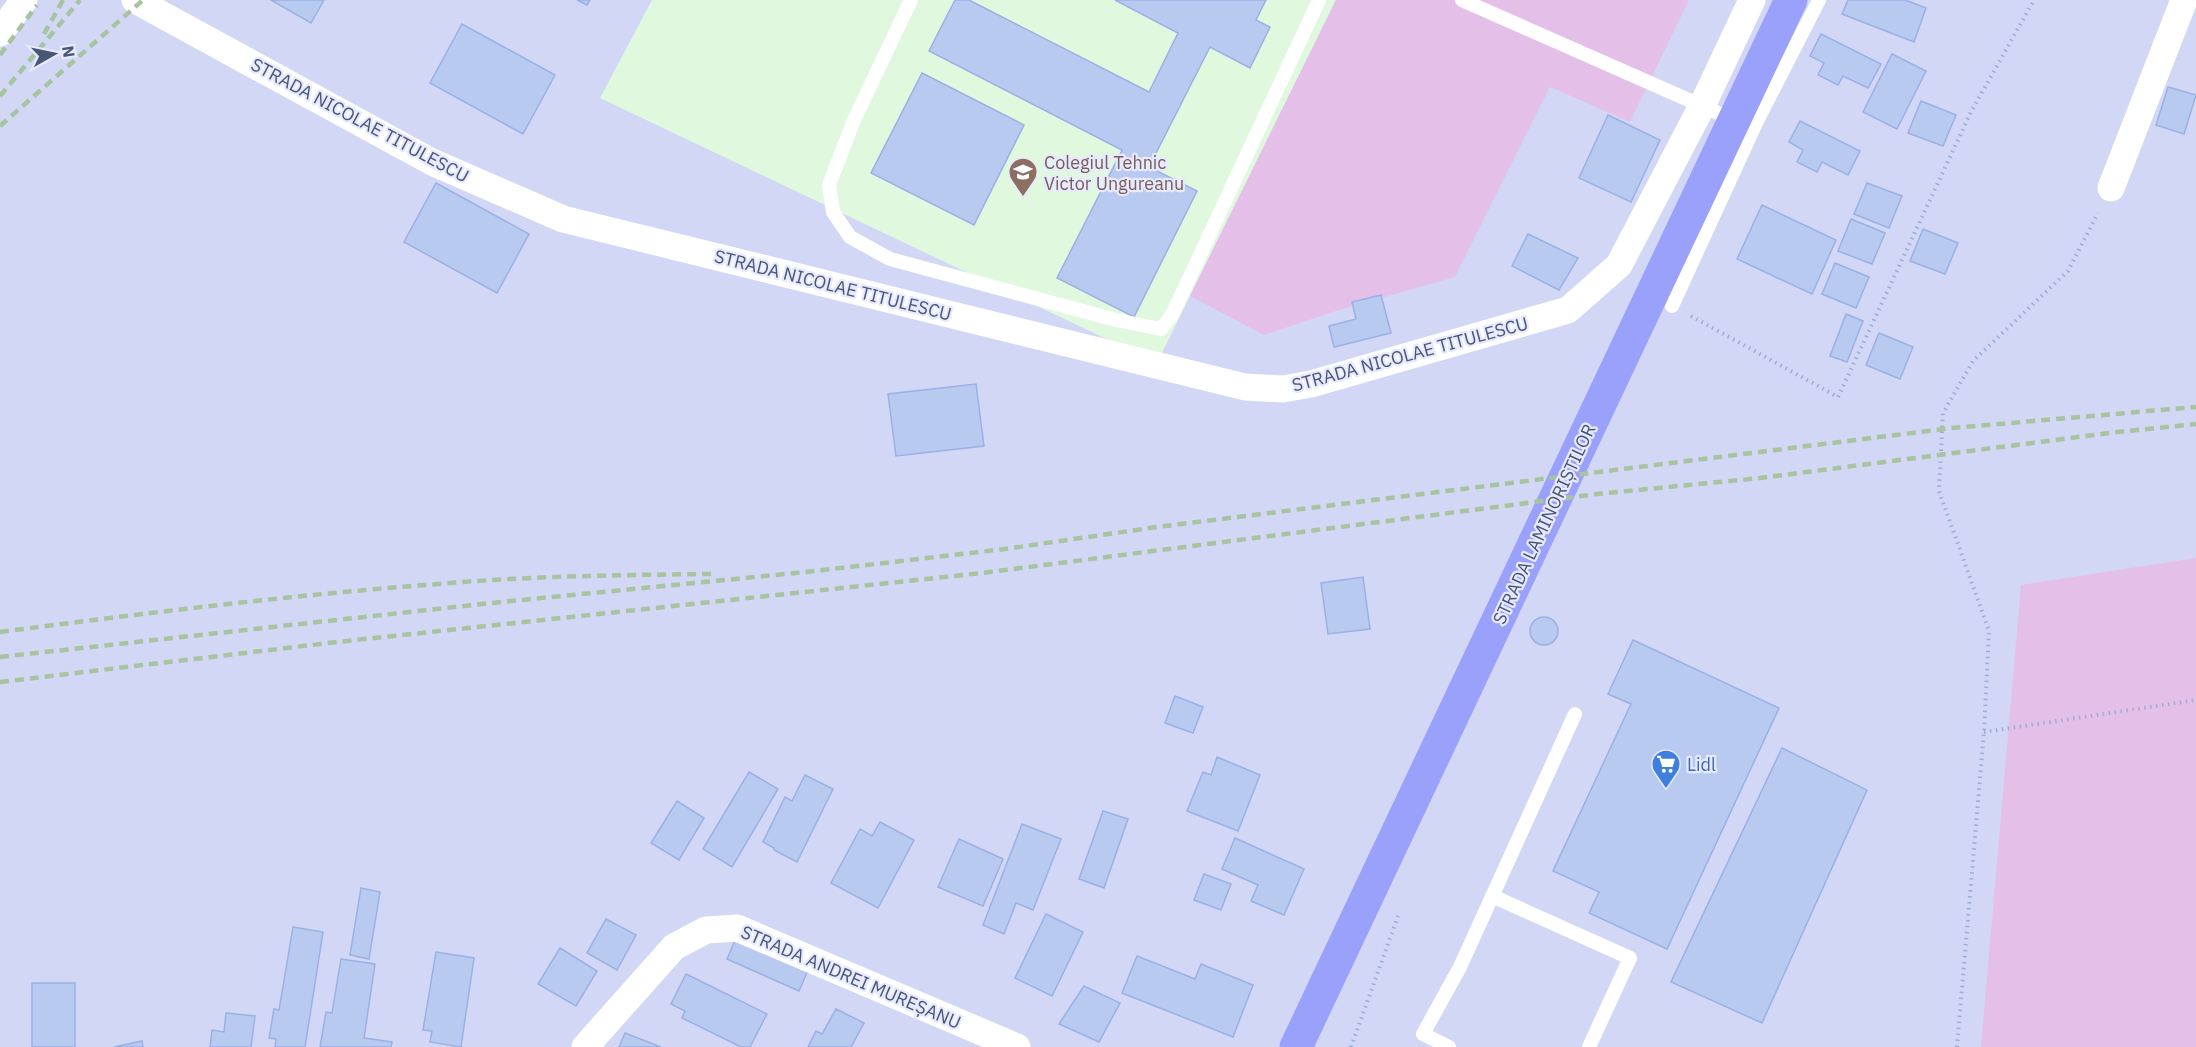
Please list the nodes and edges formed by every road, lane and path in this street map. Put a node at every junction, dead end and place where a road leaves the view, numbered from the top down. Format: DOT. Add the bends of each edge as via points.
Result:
graph roads {
  1 [pos="24,0"];
  2 [pos="135,0"];
  3 [pos="911,0"];
  4 [pos="1319,0"];
  5 [pos="1462,0"];
  6 [pos="1752,0"];
  7 [pos="1791,0"];
  8 [pos="1819,0"];
  9 [pos="2034,0"];
  10 [pos="2184,0"];
  11 [pos="0,33"];
  12 [pos="1702,106"];
  13 [pos="1734,120"];
  14 [pos="2111,189"];
  15 [pos="1672,306"];
  16 [pos="2196,700"];
  17 [pos="1575,714"];
  18 [pos="1984,732"];
  19 [pos="1492,896"];
  20 [pos="585,1047"];
  21 [pos="1017,1047"];
  22 [pos="1296,1047"];
  23 [pos="1449,1047"];
  24 [pos="1590,1047"];
  25 [pos="1957,1047"];
  1 -- 11 [label="street"];
  2 -- 12 [label="street, STRADA NICOLAE TITULESCU" via="432,162 562,219 1245,387 1283,389 1311,384 1568,310 1619,265"];
  3 -- 4 [label="lane" via="854,120 829,184 833,212 850,237 890,259 1161,329 1172,315"];
  5 -- 12 [label="lane"];
  6 -- 12 [label="street"];
  7 -- 13 [label="main road, STRADA LAMINORIȘTILOR"];
  8 -- 15 [label="lane" via="1756,123"];
  9 -- 15 [label="path" via="1971,111 1838,398"];
  10 -- 14 [label="street"];
  12 -- 13 [label="lane"];
  13 -- 22 [label="main road, STRADA LAMINORIȘTILOR"];
  14 -- 18 [label="path" via="2068,271 1973,361 1943,414 1940,491 1989,631"];
  16 -- 18 [label="path"];
  17 -- 19 [label="lane"];
  18 -- 25 [label="path"];
  19 -- 23 [label="lane" via="1460,967 1423,1034"];
  19 -- 24 [label="lane" via="1630,958"];
  20 -- 21 [label="street, STRADA ANDREI MUREȘANU" via="675,947 706,930 737,928"];
}
